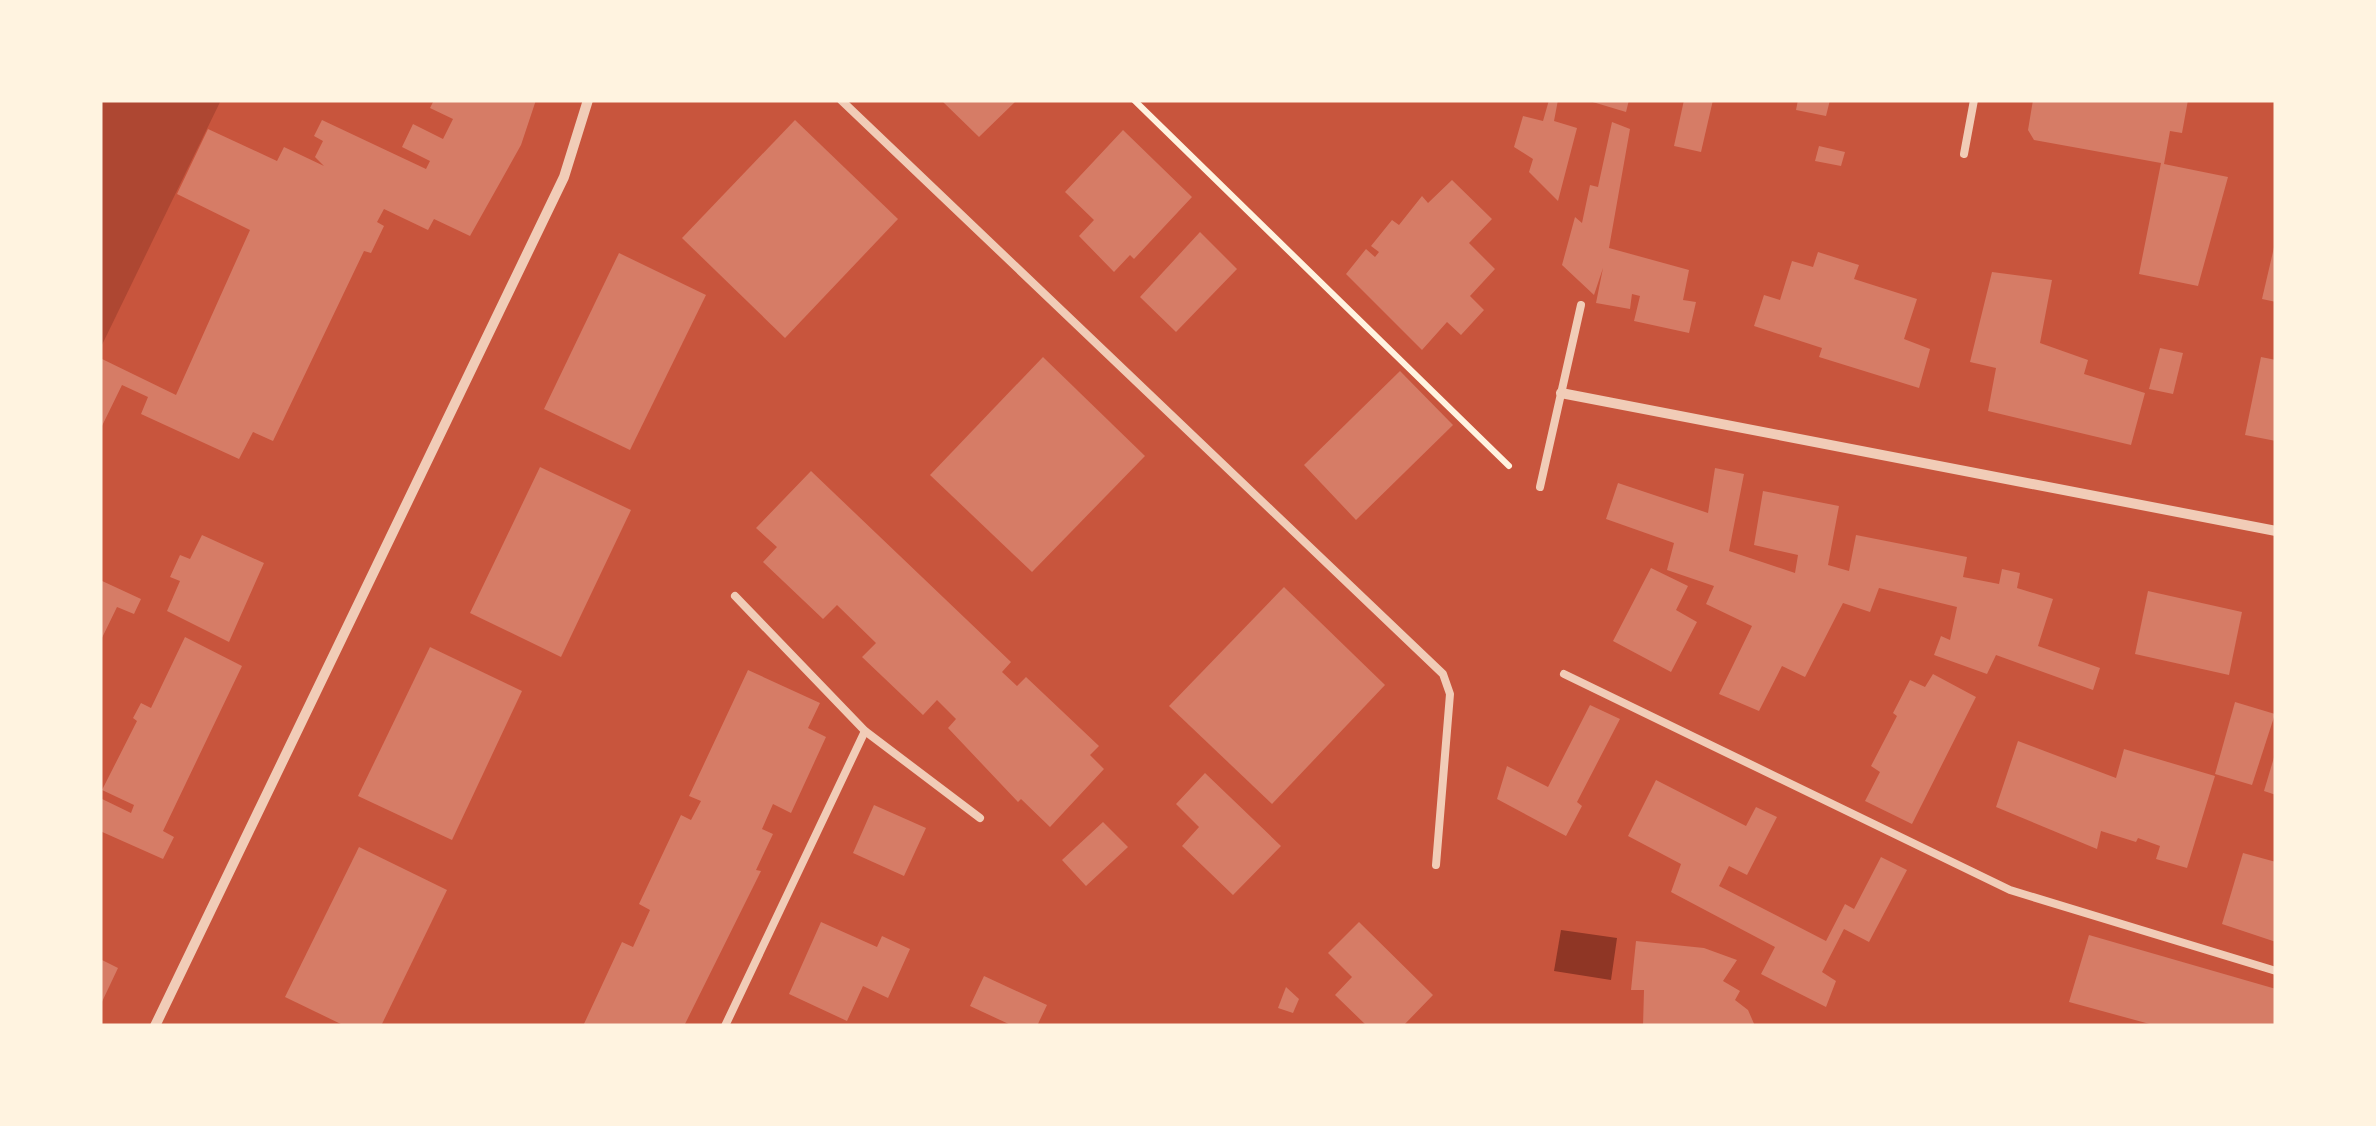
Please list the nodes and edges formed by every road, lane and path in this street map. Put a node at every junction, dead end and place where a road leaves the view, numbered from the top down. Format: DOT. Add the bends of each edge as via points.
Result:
graph roads {
  1 [pos="588,100"];
  2 [pos="841,100"];
  3 [pos="1134,100"];
  4 [pos="1974,100"];
  5 [pos="1964,154"];
  6 [pos="1582,306"];
  7 [pos="1561,394"];
  8 [pos="1540,486"];
  9 [pos="2276,531"];
  10 [pos="735,596"];
  11 [pos="1564,674"];
  12 [pos="865,730"];
  13 [pos="980,818"];
  14 [pos="1436,864"];
  15 [pos="2276,971"];
  16 [pos="154,1026"];
  17 [pos="725,1026"];
  1 -- 16 [label="street" via="564,177"];
  2 -- 14 [label="lane" via="1443,674 1450,694"];
  3 -- 8 [label="path" via="1521,478"];
  4 -- 5 [label="lane"];
  6 -- 7 [label="lane"];
  7 -- 8 [label="lane"];
  7 -- 9 [label="street"];
  10 -- 12 [label="lane"];
  11 -- 15 [label="lane" via="2010,890"];
  12 -- 13 [label="lane"];
  12 -- 17 [label="lane"];
}
